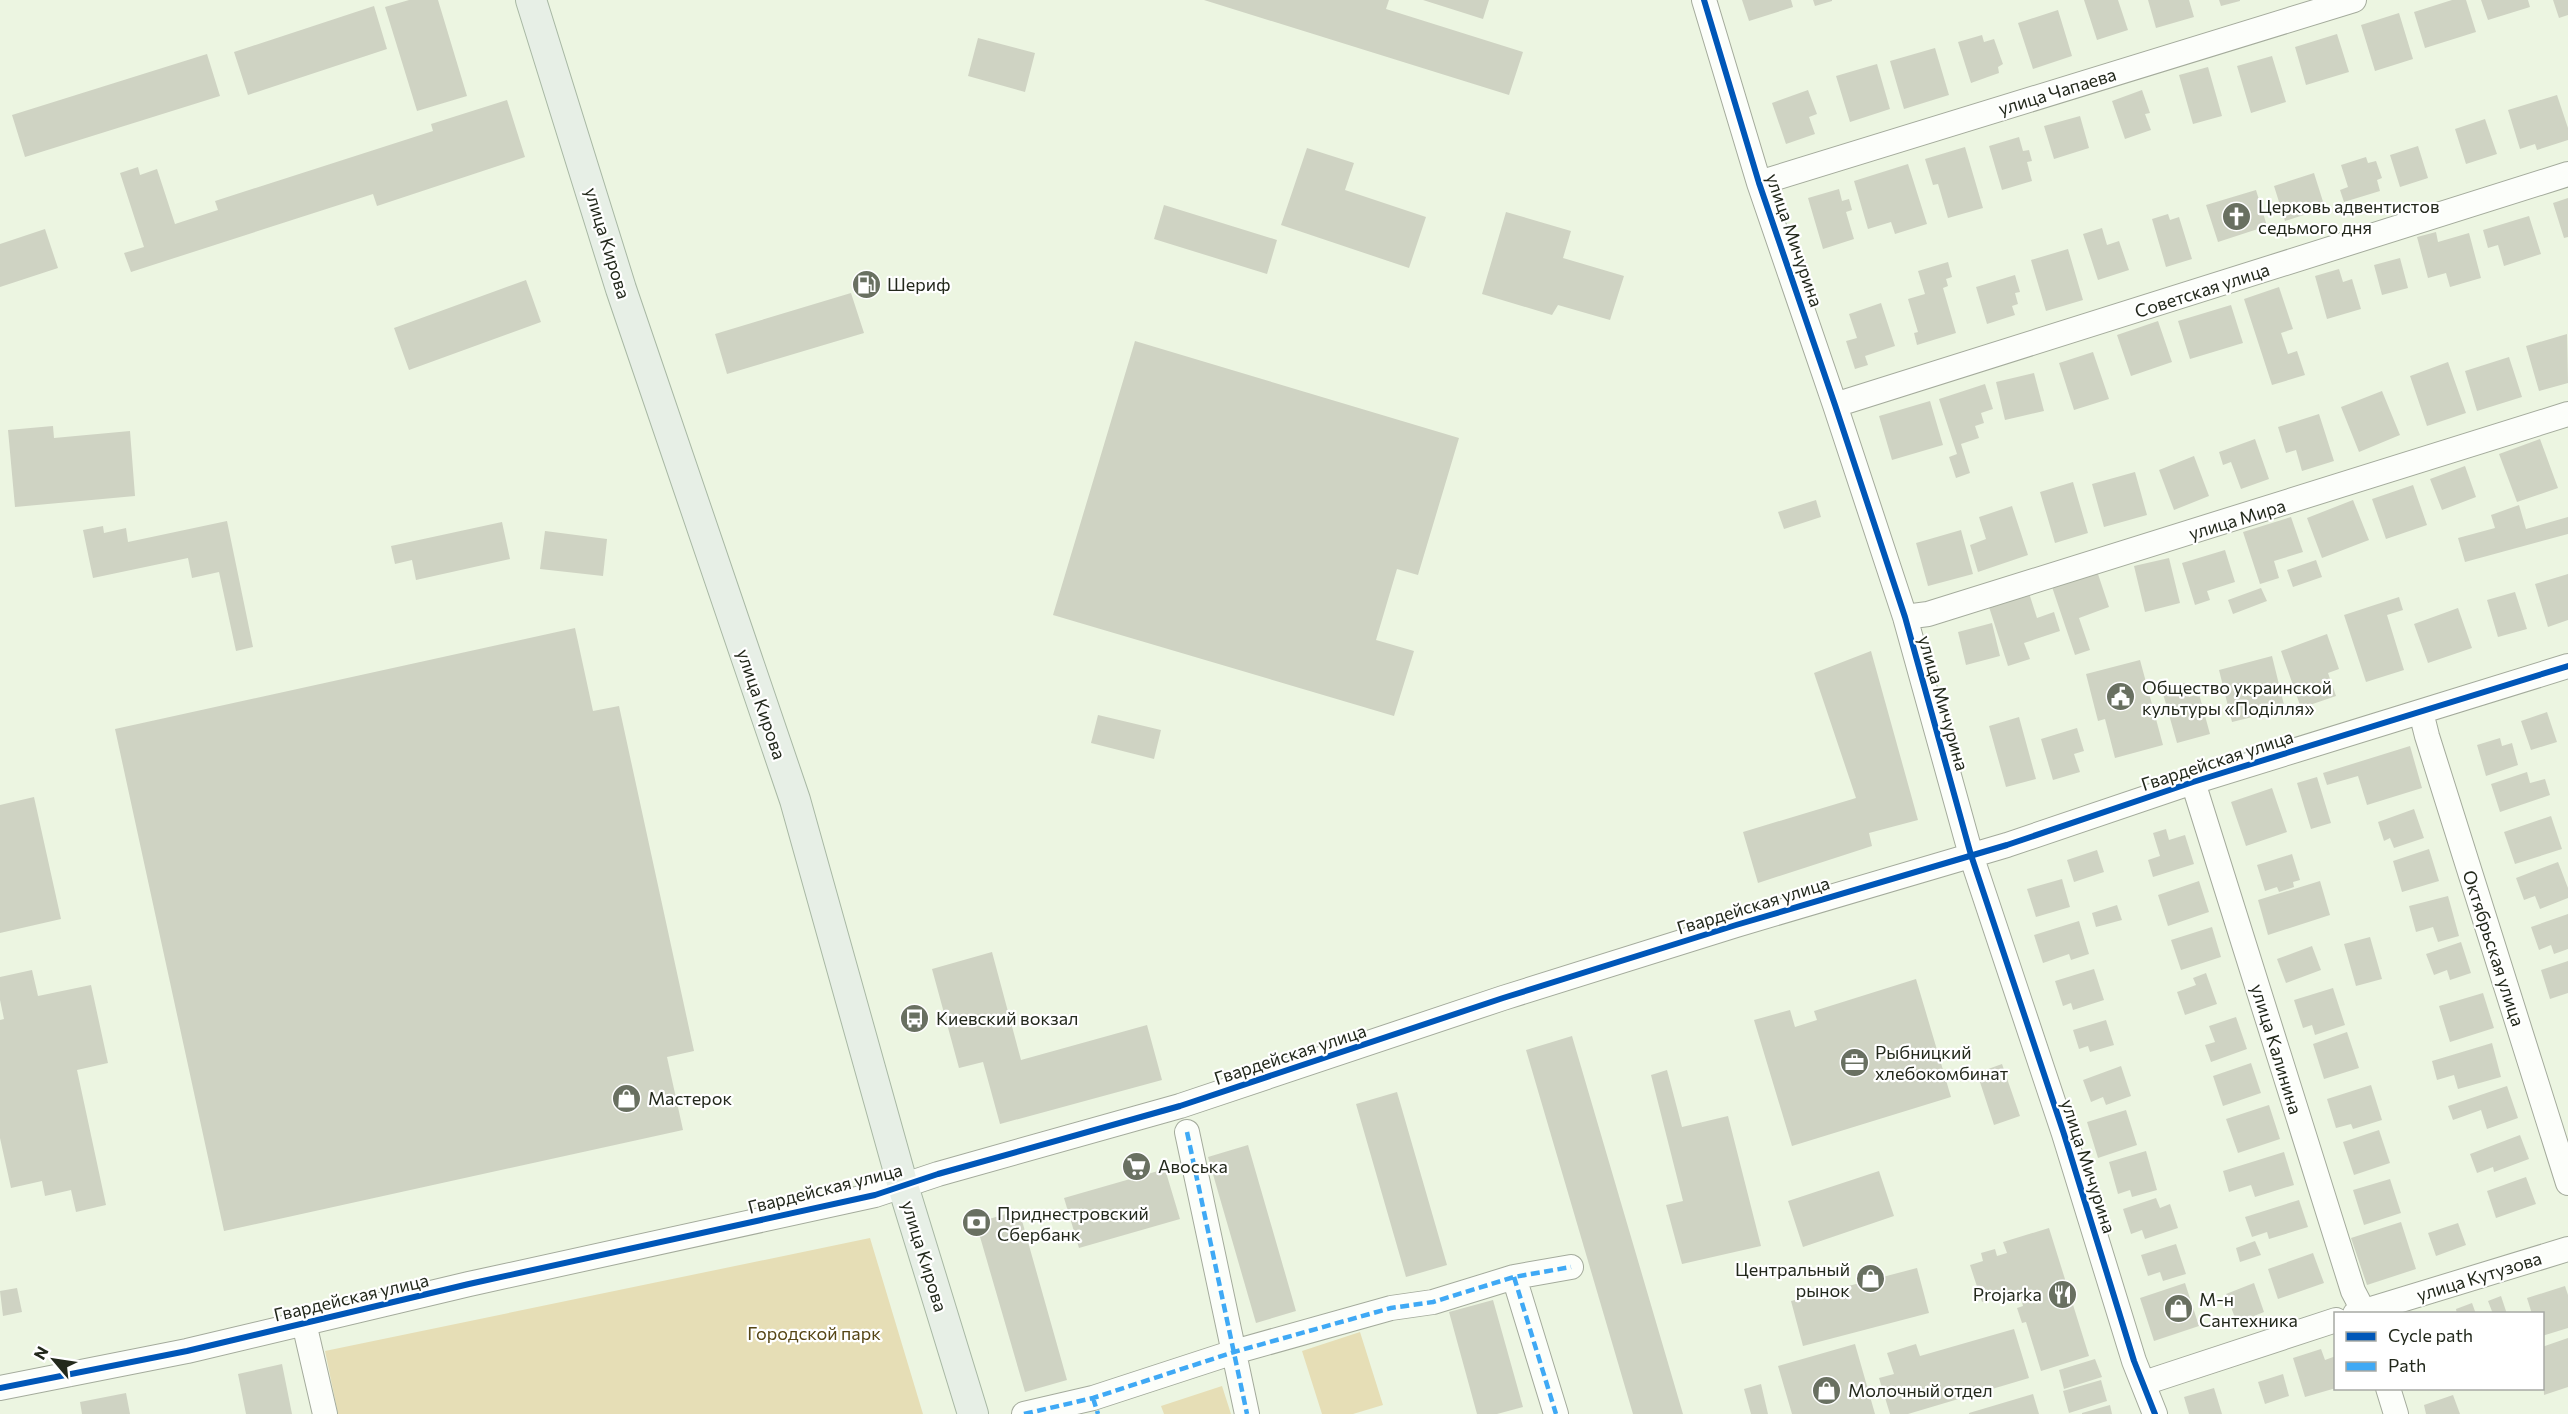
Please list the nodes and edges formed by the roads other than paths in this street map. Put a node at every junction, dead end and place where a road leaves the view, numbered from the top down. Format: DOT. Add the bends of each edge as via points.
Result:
graph roads {
  1 [pos="531,0"];
  2 [pos="1704,0"];
  3 [pos="2354,0"];
  4 [pos="2568,174"];
  5 [pos="1759,183"];
  6 [pos="1835,405"];
  7 [pos="2568,414"];
  8 [pos="1905,617"];
  9 [pos="2568,666"];
  10 [pos="2421,712"];
  11 [pos="2193,782"];
  12 [pos="1971,855"];
  13 [pos="1187,1132"];
  14 [pos="2568,1183"];
  15 [pos="903,1186"];
  16 [pos="2568,1249"];
  17 [pos="1571,1267"];
  18 [pos="1514,1277"];
  19 [pos="2361,1312"];
  20 [pos="2334,1321"];
  21 [pos="304,1323"];
  22 [pos="1234,1352"];
  23 [pos="2144,1383"];
  24 [pos="0,1388"];
  25 [pos="2388,1390"];
  26 [pos="1096,1406"];
  27 [pos="324,1414"];
  28 [pos="973,1414"];
  29 [pos="1024,1414"];
  30 [pos="1247,1414"];
  31 [pos="1556,1414"];
  32 [pos="2155,1414"];
  33 [pos="2396,1414"];
  1 -- 15 [label="main road, улица Кирова" via="621,289 795,800"];
  2 -- 5 [label="street, улица Мичурина"];
  3 -- 5 [label="street, улица Чапаева"];
  4 -- 6 [label="street, Советская улица"];
  5 -- 6 [label="street, улица Мичурина"];
  6 -- 8 [label="street, улица Мичурина"];
  7 -- 8 [label="street, улица Мира" via="2145,548 1928,614"];
  8 -- 12 [label="street, улица Мичурина"];
  9 -- 10 [label="street, Гвардейская улица"];
  10 -- 11 [label="street, Гвардейская улица"];
  10 -- 14 [label="street, Октябрьская улица"];
  11 -- 12 [label="street, Гвардейская улица"];
  11 -- 19 [label="street, улица Калинина"];
  12 -- 15 [label="street, Гвардейская улица" via="1503,998 1180,1106"];
  12 -- 23 [label="street, улица Мичурина"];
  13 -- 22 [label="street"];
  15 -- 21 [label="street, Гвардейская улица"];
  15 -- 28 [label="main road, улица Кирова"];
  16 -- 19 [label="street, улица Кутузова"];
  17 -- 18 [label="street"];
  18 -- 22 [label="street" via="1433,1302 1391,1308"];
  18 -- 31 [label="street"];
  20 -- 23 [label="street"];
  21 -- 24 [label="street, Гвардейская улица"];
  21 -- 27 [label="street"];
  22 -- 26 [label="street"];
  22 -- 30 [label="street"];
  23 -- 32 [label="street, улица Мичурина"];
  25 -- 33 [label="street"];
  26 -- 29 [label="street"];
}
